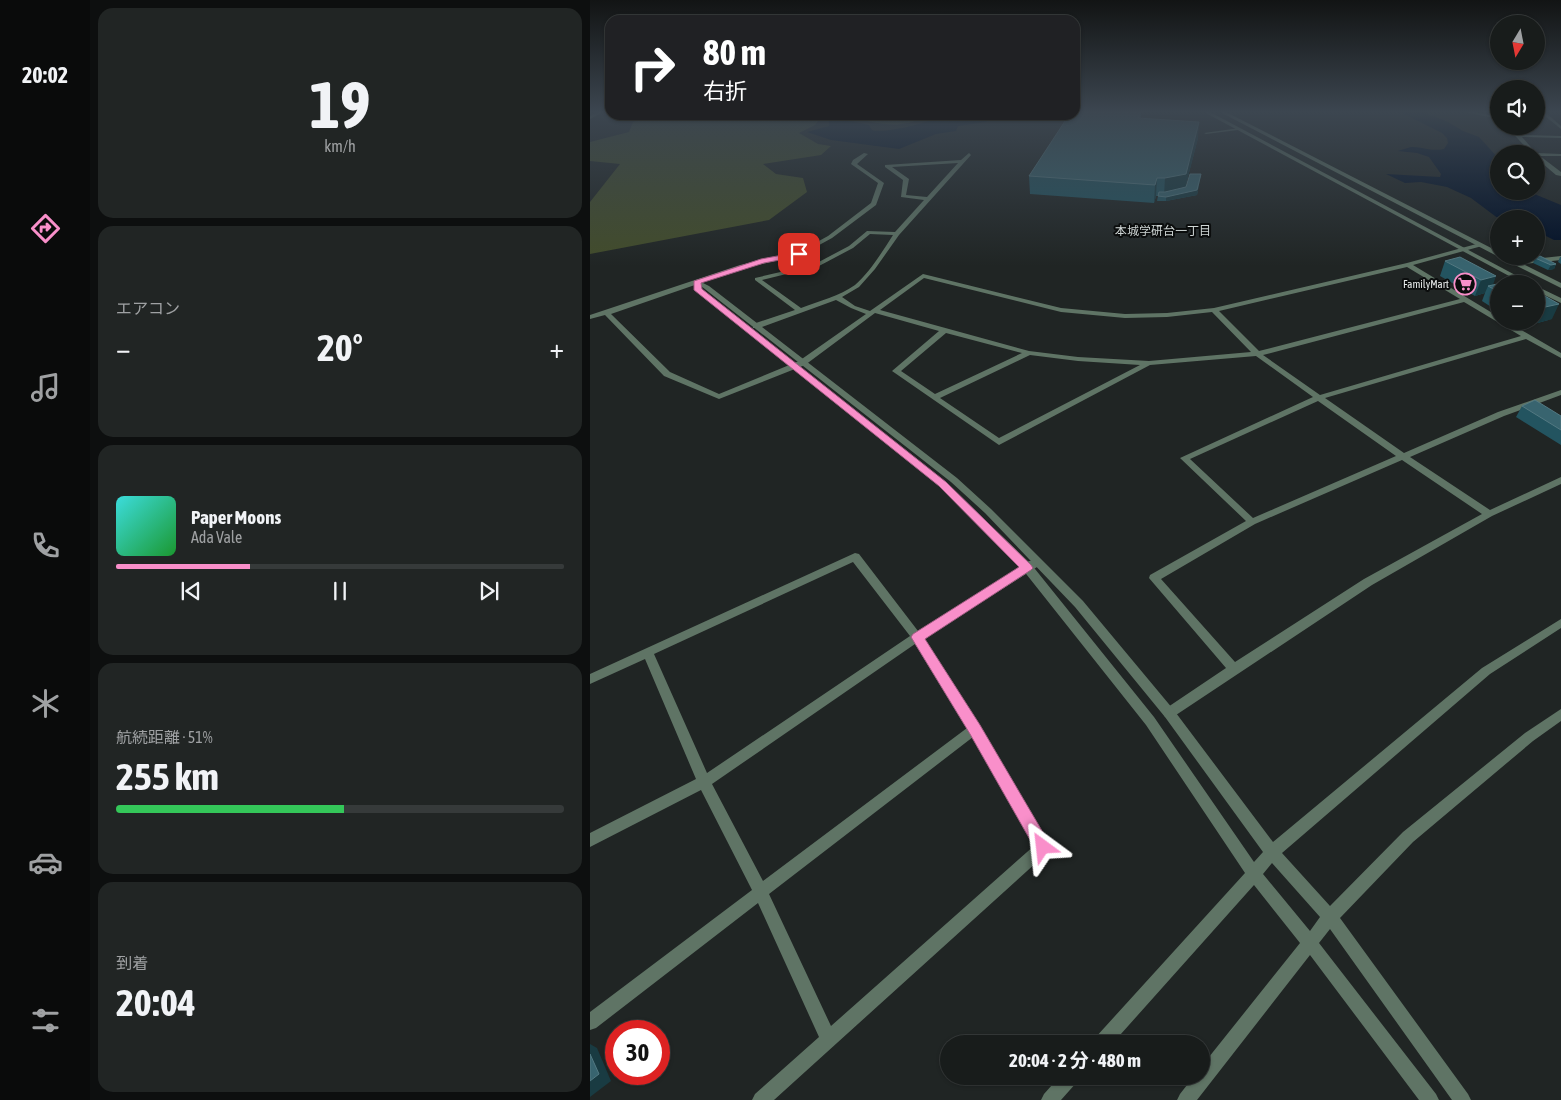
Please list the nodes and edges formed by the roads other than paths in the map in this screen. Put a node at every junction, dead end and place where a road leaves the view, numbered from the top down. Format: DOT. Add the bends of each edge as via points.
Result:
graph roads {
  1 [pos="854,163"];
  2 [pos="927,163"];
  3 [pos="960,163"];
  4 [pos="1302,163"];
  5 [pos="1320,163"];
  6 [pos="1546,163"];
  7 [pos="1331,169"];
  8 [pos="1318,172"];
  9 [pos="1561,174"];
  10 [pos="929,199"];
  11 [pos="897,234"];
  12 [pos="1480,245"];
  13 [pos="1464,249"];
  14 [pos="1490,250"];
  15 [pos="1561,258"];
  16 [pos="1545,260"];
  17 [pos="1408,265"];
  18 [pos="1520,265"];
  19 [pos="1512,275"];
  20 [pos="697,282"];
  21 [pos="1561,286"];
  22 [pos="1545,293"];
  23 [pos="837,297"];
  24 [pos="1464,300"];
  25 [pos="1561,301"];
  26 [pos="800,310"];
  27 [pos="1214,310"];
  28 [pos="872,312"];
  29 [pos="606,313"];
  30 [pos="1490,315"];
  31 [pos="590,317"];
  32 [pos="756,326"];
  33 [pos="945,330"];
  34 [pos="1516,330"];
  35 [pos="1526,336"];
  36 [pos="1029,353"];
  37 [pos="1256,354"];
  38 [pos="1561,356"];
  39 [pos="1149,363"];
  40 [pos="798,365"];
  41 [pos="1561,392"];
  42 [pos="935,397"];
  43 [pos="1318,398"];
  44 [pos="1402,456"];
  45 [pos="1561,480"];
  46 [pos="1489,514"];
  47 [pos="1252,522"];
  48 [pos="1038,561"];
  49 [pos="1027,568"];
  50 [pos="1561,623"];
  51 [pos="917,637"];
  52 [pos="648,653"];
  53 [pos="1234,669"];
  54 [pos="590,679"];
  55 [pos="1169,713"];
  56 [pos="1561,714"];
  57 [pos="975,729"];
  58 [pos="704,782"];
  59 [pos="590,840"];
  60 [pos="1272,852"];
  61 [pos="1254,874"];
  62 [pos="761,892"];
  63 [pos="1330,917"];
  64 [pos="1310,943"];
  65 [pos="590,1022"];
  66 [pos="1109,1035"];
  67 [pos="828,1038"];
  68 [pos="1063,1085"];
  69 [pos="761,1100"];
  70 [pos="1050,1100"];
  71 [pos="1186,1100"];
  72 [pos="1430,1100"];
  73 [pos="1462,1100"];
  1 -- 20 [label="street" via="881,183 874,204 825,240 799,254 742,266"];
  2 -- 10 [label="street" via="887,166 906,180 903,196"];
  3 -- 10 [label="street"];
  4 -- 8 [label="street"];
  5 -- 7 [label="street"];
  6 -- 9 [label="street"];
  7 -- 8 [label="street"];
  7 -- 12 [label="street"];
  8 -- 13 [label="street"];
  10 -- 11 [label="street"];
  11 -- 23 [label="street" via="857,286"];
  11 -- 26 [label="street" via="869,232 851,248 817,265 757,278"];
  12 -- 13 [label="street"];
  12 -- 14 [label="street"];
  13 -- 17 [label="street"];
  13 -- 19 [label="street"];
  15 -- 16 [label="street"];
  17 -- 24 [label="street"];
  17 -- 27 [label="street"];
  18 -- 21 [label="street"];
  20 -- 29 [label="street"];
  20 -- 32 [label="street"];
  20 -- 40 [label="street" via="698,290"];
  22 -- 25 [label="street"];
  23 -- 26 [label="street"];
  23 -- 28 [label="street" via="853,307"];
  24 -- 30 [label="street"];
  24 -- 37 [label="street"];
  26 -- 32 [label="street"];
  27 -- 28 [label="street" via="1167,315 1093,314 1061,310 923,276"];
  27 -- 37 [label="street"];
  28 -- 33 [label="street"];
  28 -- 40 [label="street"];
  29 -- 31 [label="street"];
  29 -- 40 [label="street" via="667,374 719,397"];
  32 -- 40 [label="street"];
  33 -- 36 [label="street"];
  33 -- 42 [label="street" via="896,371"];
  34 -- 35 [label="street"];
  35 -- 38 [label="street"];
  35 -- 43 [label="street"];
  36 -- 39 [label="street"];
  36 -- 42 [label="street"];
  37 -- 39 [label="street"];
  37 -- 43 [label="street"];
  39 -- 42 [label="street" via="999,442"];
  40 -- 48 [label="street" via="954,480"];
  40 -- 49 [label="street" via="942,484"];
  41 -- 44 [label="street"];
  43 -- 44 [label="street"];
  43 -- 47 [label="street" via="1184,458"];
  44 -- 46 [label="street"];
  44 -- 47 [label="street"];
  45 -- 46 [label="street"];
  46 -- 53 [label="street" via="1368,582"];
  47 -- 53 [label="street" via="1154,578"];
  48 -- 49 [label="street"];
  48 -- 55 [label="street" via="1079,604"];
  49 -- 51 [label="street"];
  49 -- 61 [label="street" via="1150,721"];
  50 -- 60 [label="street" via="1486,672"];
  51 -- 52 [label="street" via="855,557"];
  51 -- 57 [label="street"];
  51 -- 58 [label="street"];
  52 -- 54 [label="street"];
  52 -- 58 [label="street"];
  53 -- 55 [label="street"];
  55 -- 60 [label="street"];
  56 -- 63 [label="street" via="1408,836"];
  57 -- 62 [label="street"];
  57 -- 67 [label="street" via="1043,847"];
  58 -- 59 [label="street"];
  58 -- 62 [label="street"];
  60 -- 61 [label="street"];
  60 -- 63 [label="street"];
  61 -- 64 [label="street"];
  61 -- 66 [label="street"];
  62 -- 65 [label="street"];
  62 -- 67 [label="street"];
  63 -- 64 [label="street"];
  63 -- 73 [label="street"];
  64 -- 71 [label="street"];
  64 -- 72 [label="street"];
  67 -- 69 [label="street"];
  68 -- 70 [label="street"];
}
